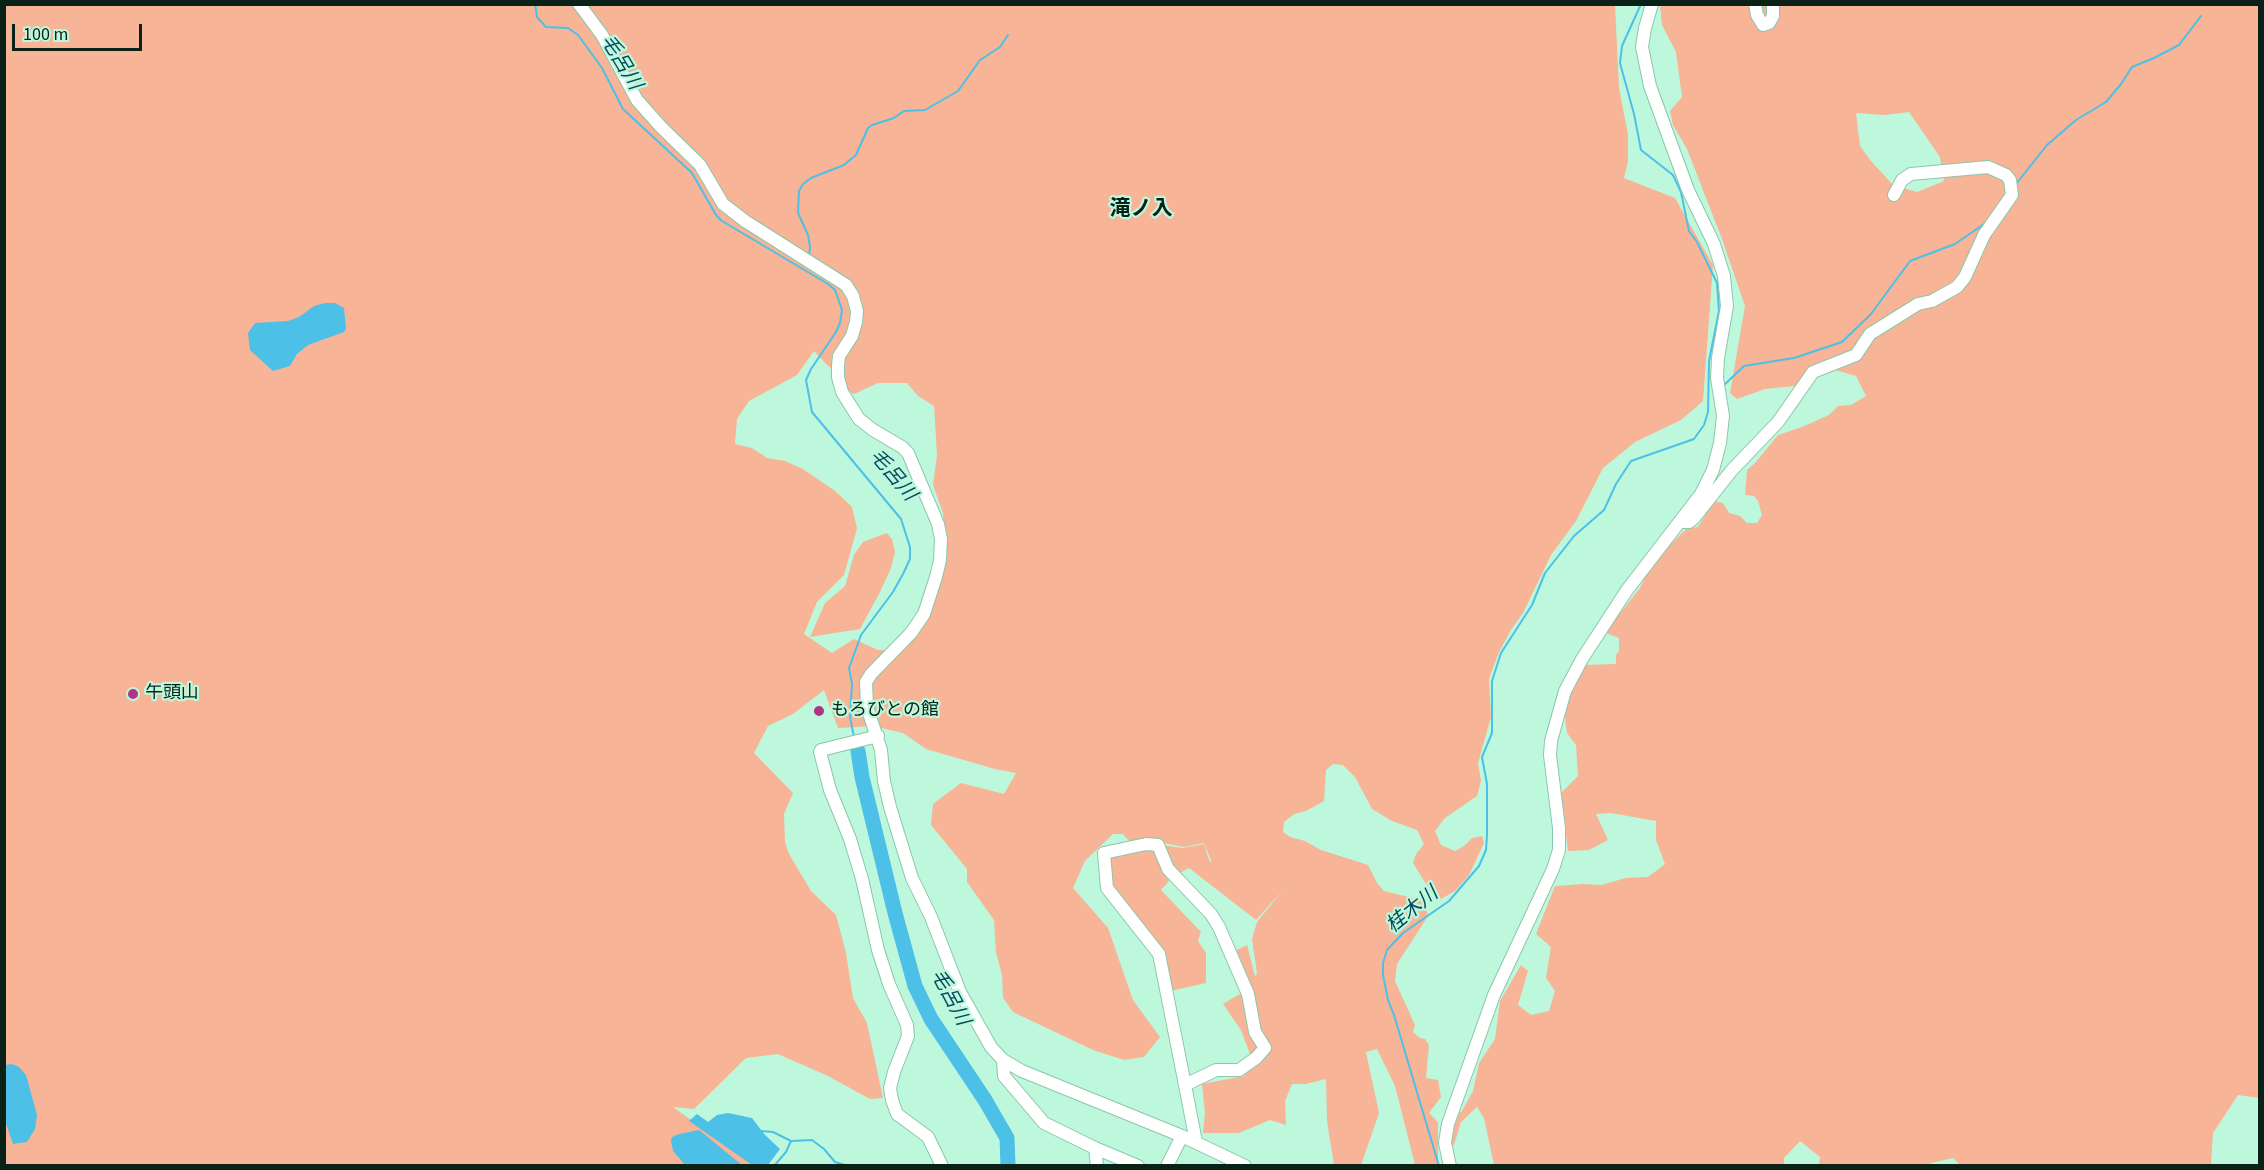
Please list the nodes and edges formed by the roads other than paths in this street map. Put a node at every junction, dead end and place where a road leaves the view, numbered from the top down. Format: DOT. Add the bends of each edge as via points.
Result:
graph roads {
  1 [pos="579,4"];
  2 [pos="1652,4"];
  3 [pos="1755,4"];
  4 [pos="1773,4"];
  5 [pos="1894,195"];
  6 [pos="1680,522"];
  7 [pos="875,737"];
  8 [pos="1003,1060"];
  9 [pos="1185,1085"];
  10 [pos="1182,1136"];
  11 [pos="1196,1142"];
  12 [pos="1095,1148"];
  13 [pos="942,1166"];
  14 [pos="1097,1166"];
  15 [pos="1138,1166"];
  16 [pos="1167,1166"];
  17 [pos="1245,1166"];
  18 [pos="1450,1166"];
  1 -- 7 [label="street" via="602,35 637,100 700,165 723,204 846,285 853,296 856,322 839,356 842,392 860,419 908,453 941,539 936,577 924,614 866,682 867,707"];
  2 -- 6 [label="street" via="1642,47 1650,86 1688,190 1714,244 1727,296 1717,378 1723,416 1720,443 1706,485"];
  3 -- 4 [label="street" via="1763,25 1773,16"];
  5 -- 6 [label="street" via="1902,180 1911,174 1988,167 2006,175 2012,195 1984,235 1957,287 1918,304 1870,334 1856,355 1813,372 1778,422 1732,470 1694,518"];
  6 -- 18 [label="street" via="1627,590 1565,691 1550,755 1559,850 1494,995 1448,1124 1445,1143"];
  7 -- 8 [label="street" via="890,807 912,878 960,992 991,1047"];
  7 -- 13 [label="street" via="821,750 822,758 862,879 878,950 907,1025 908,1036 890,1088 892,1100 897,1114 928,1137"];
  8 -- 10 [label="street"];
  8 -- 12 [label="street" via="1004,1076 1041,1120"];
  9 -- 9 [label="street" via="1159,954 1107,888 1104,853 1158,845 1168,869 1201,901 1215,921 1248,994 1255,1032 1265,1048 1239,1070 1216,1070"];
  9 -- 11 [label="street"];
  10 -- 11 [label="street"];
  10 -- 16 [label="street"];
  11 -- 17 [label="street"];
  12 -- 14 [label="street"];
  12 -- 15 [label="street"];
}
